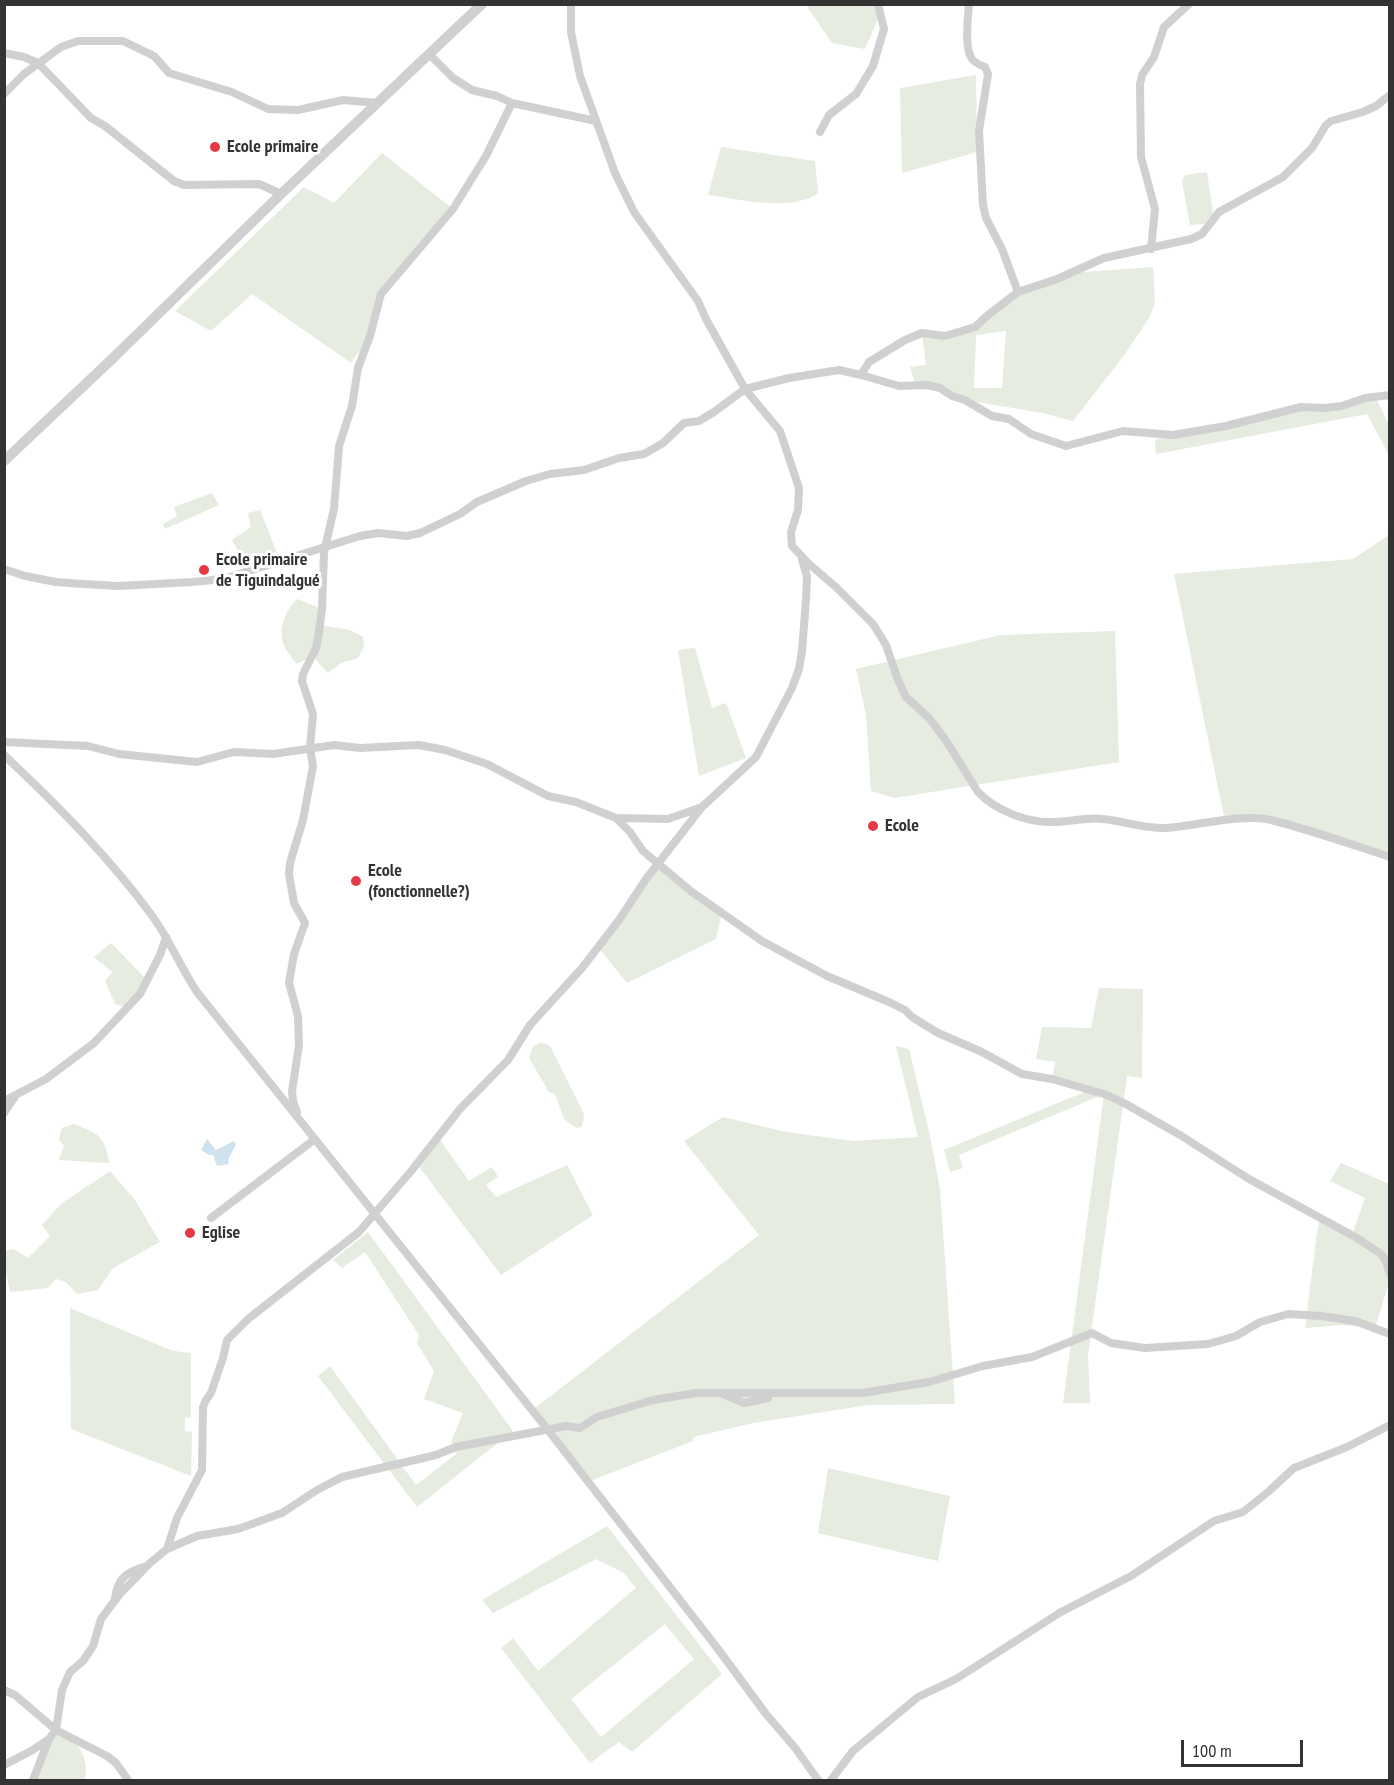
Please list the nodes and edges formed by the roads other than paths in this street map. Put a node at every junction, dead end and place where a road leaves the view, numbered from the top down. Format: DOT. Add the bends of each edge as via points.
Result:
graph roads {
  1 [pos="482,4"];
  2 [pos="571,4"];
  3 [pos="878,4"];
  4 [pos="969,4"];
  5 [pos="1189,4"];
  6 [pos="4,53"];
  7 [pos="429,54"];
  8 [pos="38,63"];
  9 [pos="4,94"];
  10 [pos="1389,95"];
  11 [pos="378,103"];
  12 [pos="512,103"];
  13 [pos="596,121"];
  14 [pos="820,132"];
  15 [pos="280,194"];
  16 [pos="1151,249"];
  17 [pos="1018,291"];
  18 [pos="861,375"];
  19 [pos="745,389"];
  20 [pos="1389,395"];
  21 [pos="4,461"];
  22 [pos="325,546"];
  23 [pos="802,556"];
  24 [pos="4,569"];
  25 [pos="4,742"];
  26 [pos="310,748"];
  27 [pos="4,755"];
  28 [pos="702,807"];
  29 [pos="616,818"];
  30 [pos="1389,857"];
  31 [pos="658,863"];
  32 [pos="166,937"];
  33 [pos="17,1095"];
  34 [pos="4,1101"];
  35 [pos="4,1113"];
  36 [pos="300,1121"];
  37 [pos="315,1139"];
  38 [pos="374,1215"];
  39 [pos="211,1218"];
  40 [pos="1389,1274"];
  41 [pos="1389,1334"];
  42 [pos="1389,1425"];
  43 [pos="548,1430"];
  44 [pos="167,1549"];
  45 [pos="4,1690"];
  46 [pos="56,1730"];
  47 [pos="49,1739"];
  48 [pos="4,1765"];
  49 [pos="33,1780"];
  50 [pos="128,1780"];
  51 [pos="818,1780"];
  52 [pos="831,1780"];
  1 -- 7 [label="street"];
  2 -- 13 [label="street" via="574,52"];
  3 -- 14 [label="street" via="884,28 873,66 856,94 829,115"];
  4 -- 17 [label="street" via="970,57 985,67 988,74 979,131 983,205"];
  5 -- 16 [label="street" via="1164,27 1140,84 1141,157 1155,209"];
  6 -- 8 [label="street"];
  7 -- 11 [label="street"];
  7 -- 12 [label="street" via="461,84"];
  8 -- 9 [label="street"];
  8 -- 11 [label="street" via="78,41 123,41 154,56 169,73 232,92 268,109 298,110 343,100"];
  8 -- 15 [label="street" via="91,118 174,181 184,185 260,184"];
  10 -- 16 [label="street" via="1370,109 1326,124 1312,148 1283,177 1218,212 1202,234"];
  11 -- 15 [label="street"];
  12 -- 13 [label="street"];
  12 -- 22 [label="street" via="486,156 453,209 381,294 339,446 334,509"];
  13 -- 19 [label="street" via="634,212 688,285"];
  15 -- 21 [label="street"];
  16 -- 17 [label="street" via="1104,258"];
  17 -- 18 [label="street" via="975,327 945,336 922,333 905,340 869,362"];
  18 -- 19 [label="street" via="839,370"];
  18 -- 20 [label="street" via="899,386 940,387 992,416 1008,419 1031,434 1066,446 1123,430 1173,435 1301,407 1342,406"];
  19 -- 22 [label="street" via="714,412 684,423 663,444 644,454 526,482 477,502 420,533 378,533"];
  19 -- 23 [label="street" via="780,431 786,446 799,488 792,546"];
  22 -- 24 [label="street" via="223,579 176,583 118,586 56,582"];
  22 -- 26 [label="street" via="318,639 302,681 313,714"];
  23 -- 28 [label="street" via="807,576 806,600 802,651 792,688 756,758"];
  23 -- 30 [label="street" via="873,624 886,645 906,697 945,739 978,792 997,807 1022,817 1052,822 1091,818 1164,828 1271,820"];
  25 -- 26 [label="street" via="88,746 119,754 197,762 234,752 273,754"];
  26 -- 29 [label="street" via="419,745 445,750 487,764 548,796"];
  26 -- 36 [label="street" via="311,783 289,874 294,903 305,923 289,983 298,1016 299,1045 292,1091"];
  27 -- 32 [label="street" via="127,881"];
  28 -- 29 [label="street" via="668,819"];
  28 -- 31 [label="street"];
  29 -- 31 [label="street"];
  31 -- 38 [label="street" via="582,968 530,1025 508,1060 460,1109"];
  31 -- 40 [label="street" via="762,941 809,967 897,1006 938,1033 1022,1074 1107,1095 1141,1113 1249,1179 1357,1238 1381,1254"];
  32 -- 33 [label="street" via="140,994 120,1017 94,1043"];
  32 -- 36 [label="street" via="197,992"];
  33 -- 34 [label="street"];
  33 -- 35 [label="street"];
  36 -- 37 [label="street"];
  37 -- 38 [label="street"];
  37 -- 39 [label="street"];
  38 -- 43 [label="street"];
  38 -- 44 [label="street" via="359,1232 227,1340 203,1407 202,1470 177,1518"];
  41 -- 43 [label="street" via="1355,1321 1288,1314 1208,1344 1145,1348 1111,1343 1092,1334 1032,1357 929,1382 863,1393 696,1393 597,1416 580,1428"];
  42 -- 52 [label="street" via="1294,1468 1243,1512 1214,1521 1131,1576 1061,1612 956,1679 918,1697 853,1751"];
  43 -- 44 [label="street" via="456,1447 342,1477 282,1514 238,1529 197,1536"];
  43 -- 51 [label="street"];
  44 -- 46 [label="street" via="119,1595 101,1619 93,1646 70,1672 62,1690"];
  45 -- 46 [label="street"];
  46 -- 47 [label="street"];
  46 -- 50 [label="street" via="107,1755"];
  47 -- 48 [label="street"];
  47 -- 49 [label="street"];
}
